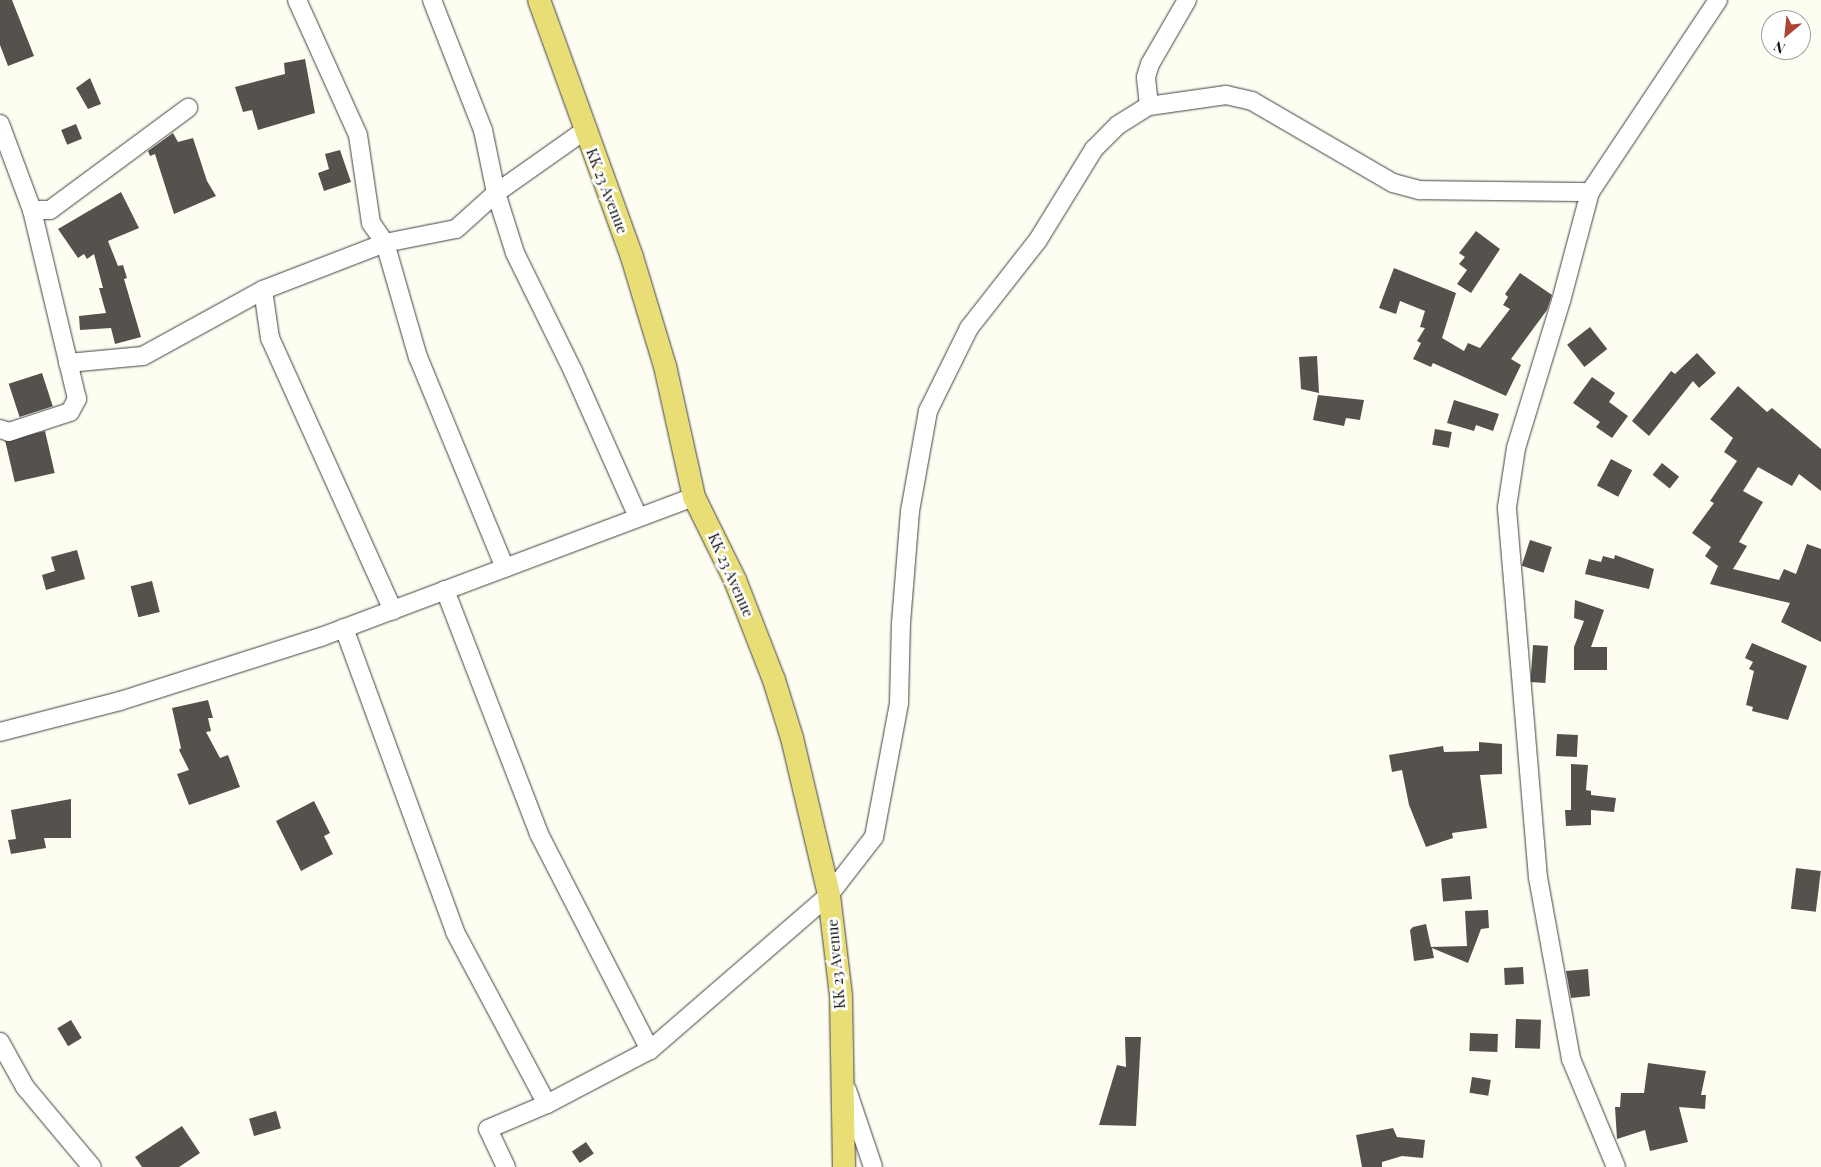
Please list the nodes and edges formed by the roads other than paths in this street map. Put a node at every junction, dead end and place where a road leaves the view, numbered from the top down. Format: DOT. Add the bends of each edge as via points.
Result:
graph roads {
  1 [pos="297,0"];
  2 [pos="432,0"];
  3 [pos="538,0"];
  4 [pos="1187,0"];
  5 [pos="1718,0"];
  6 [pos="1149,106"];
  7 [pos="188,108"];
  8 [pos="0,124"];
  9 [pos="584,130"];
  10 [pos="1590,192"];
  11 [pos="496,193"];
  12 [pos="32,210"];
  13 [pos="385,243"];
  14 [pos="263,290"];
  15 [pos="68,363"];
  16 [pos="0,429"];
  17 [pos="694,497"];
  18 [pos="638,517"];
  19 [pos="505,568"];
  20 [pos="445,590"];
  21 [pos="393,610"];
  22 [pos="344,628"];
  23 [pos="0,732"];
  24 [pos="829,895"];
  25 [pos="0,1042"];
  26 [pos="650,1050"];
  27 [pos="842,1076"];
  28 [pos="547,1104"];
  29 [pos="92,1167"];
  30 [pos="506,1167"];
  31 [pos="844,1167"];
  32 [pos="873,1167"];
  33 [pos="1616,1167"];
  1 -- 13 [label="street" via="358,135 371,222"];
  2 -- 11 [label="street" via="483,130"];
  3 -- 9 [label="main road, KK 23 Avenue"];
  4 -- 6 [label="street" via="1150,64 1146,77"];
  5 -- 10 [label="street"];
  6 -- 10 [label="street" via="1226,95 1252,101 1393,183 1420,190"];
  6 -- 24 [label="street" via="1118,125 1094,148 1038,240 969,328 928,410 910,511 901,623 899,703 886,785 874,837"];
  7 -- 12 [label="street" via="57,207"];
  8 -- 12 [label="street"];
  9 -- 11 [label="street"];
  9 -- 17 [label="main road, KK 23 Avenue" via="632,257 665,366"];
  10 -- 33 [label="street" via="1516,448 1507,507 1538,878 1571,1059"];
  11 -- 13 [label="street" via="456,229"];
  11 -- 18 [label="street" via="515,253"];
  12 -- 15 [label="street"];
  13 -- 14 [label="street"];
  13 -- 19 [label="street" via="418,357"];
  14 -- 15 [label="street" via="143,356"];
  14 -- 21 [label="street" via="270,338"];
  15 -- 16 [label="street" via="77,399 70,412 21,429"];
  17 -- 18 [label="street"];
  17 -- 24 [label="main road, KK 23 Avenue" via="735,580 774,680 792,738"];
  18 -- 19 [label="street"];
  19 -- 20 [label="street"];
  20 -- 21 [label="street"];
  20 -- 26 [label="street" via="539,834"];
  21 -- 22 [label="street"];
  22 -- 23 [label="street" via="120,701"];
  22 -- 28 [label="street" via="454,932"];
  24 -- 26 [label="street"];
  24 -- 27 [label="main road, KK 23 Avenue" via="841,996"];
  25 -- 29 [label="street" via="25,1087"];
  26 -- 28 [label="street"];
  27 -- 31 [label="main road, KK 23 Avenue"];
  27 -- 32 [label="street"];
  28 -- 30 [label="street" via="488,1129"];
}
